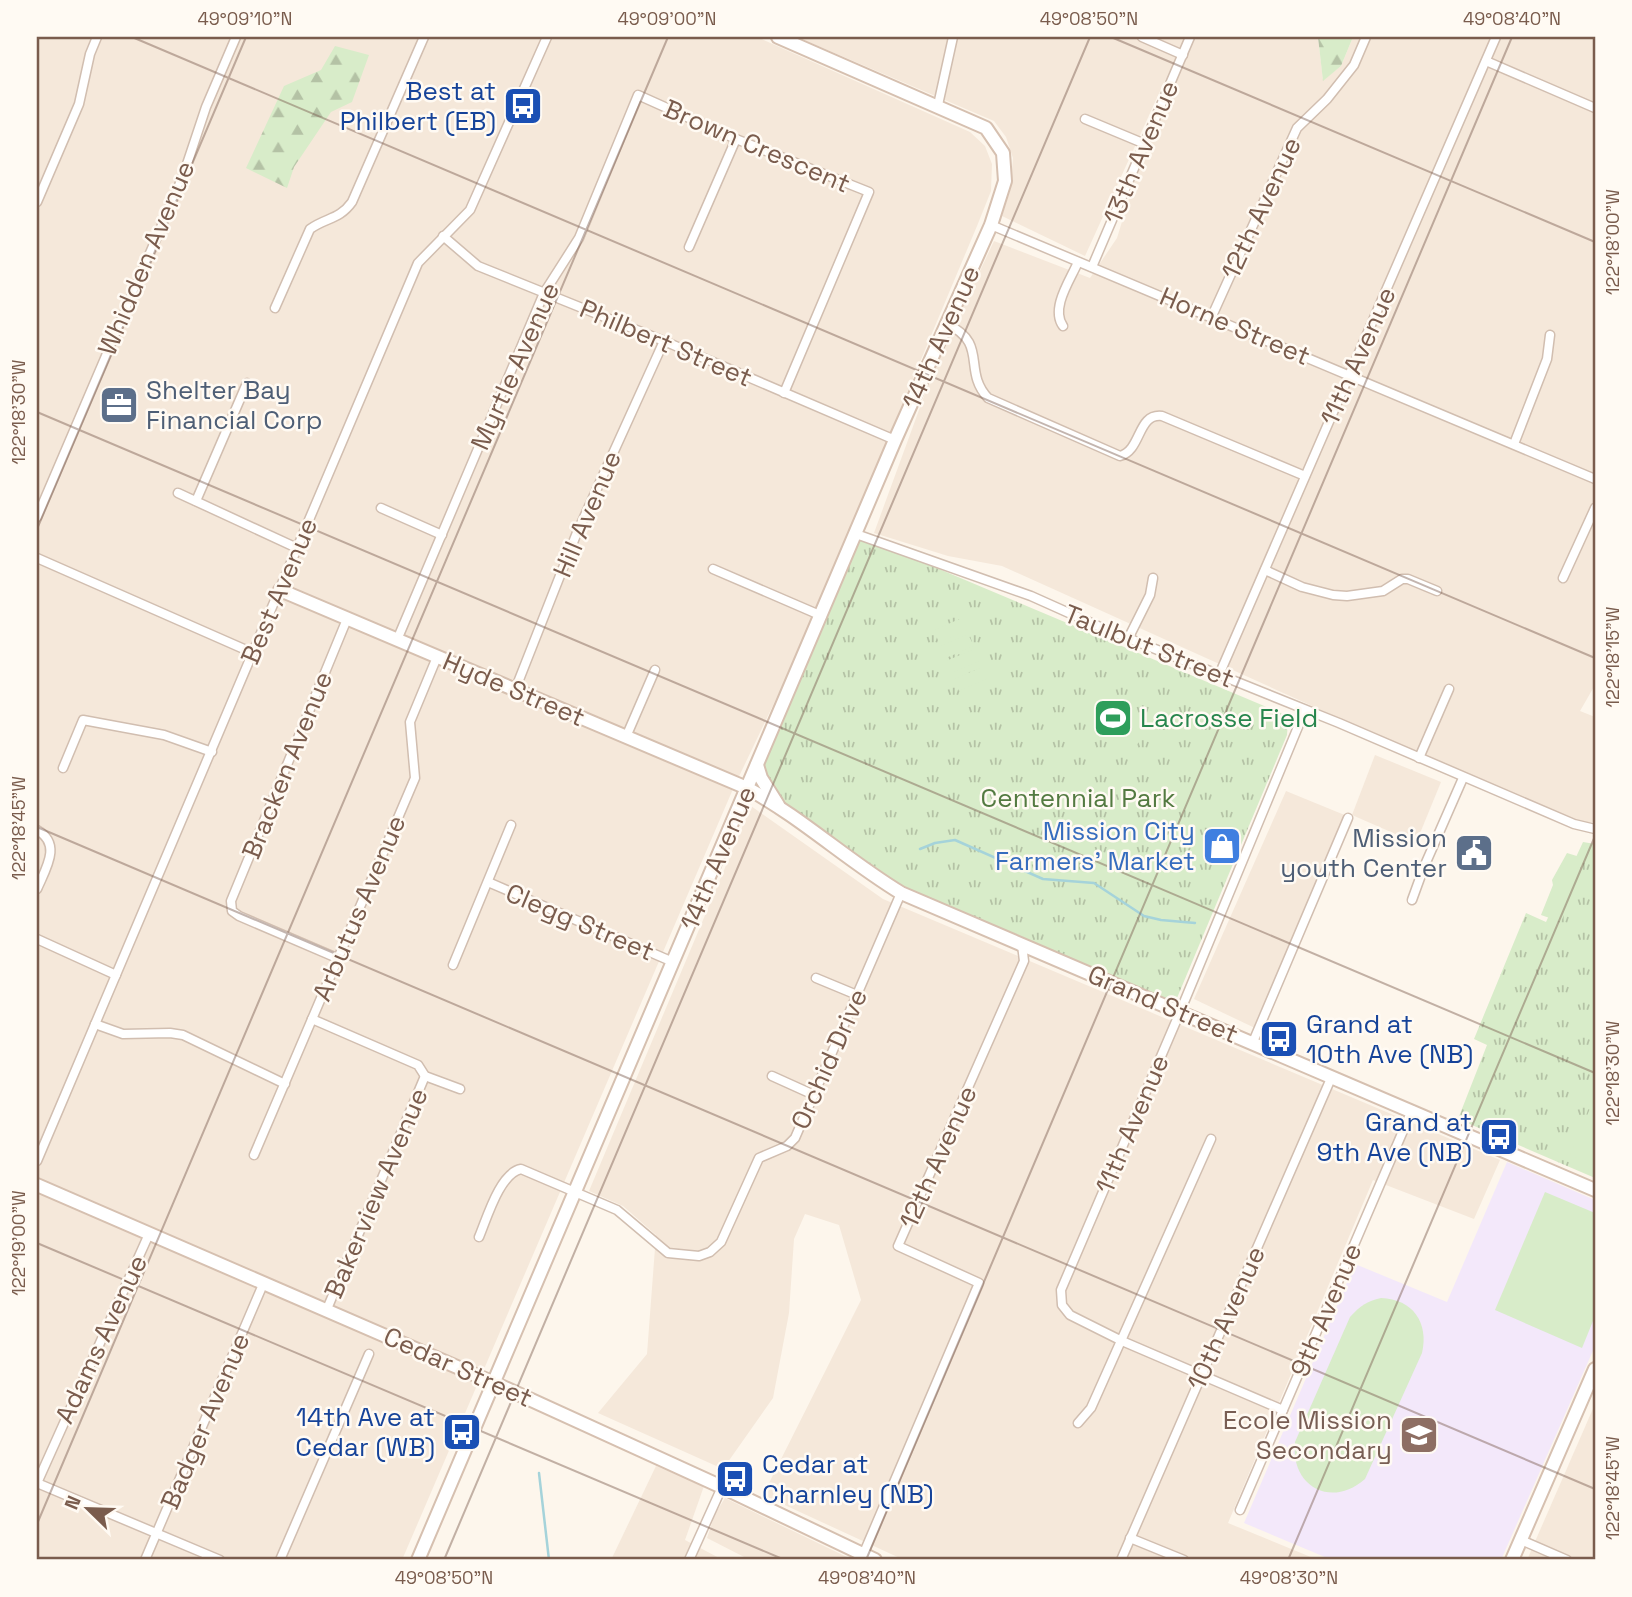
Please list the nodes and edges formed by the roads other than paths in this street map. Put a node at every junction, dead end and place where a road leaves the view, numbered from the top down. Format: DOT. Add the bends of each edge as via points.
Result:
graph roads {
  1 [pos="97,37"];
  2 [pos="236,37"];
  3 [pos="424,37"];
  4 [pos="547,37"];
  5 [pos="778,37"];
  6 [pos="953,37"];
  7 [pos="1142,37"];
  8 [pos="1190,37"];
  9 [pos="1366,37"];
  10 [pos="1496,37"];
  11 [pos="1183,55"];
  12 [pos="1486,61"];
  13 [pos="638,95"];
  14 [pos="938,105"];
  15 [pos="1595,108"];
  16 [pos="1086,118"];
  17 [pos="736,139"];
  18 [pos="1145,144"];
  19 [pos="37,202"];
  20 [pos="991,225"];
  21 [pos="443,236"];
  22 [pos="689,247"];
  23 [pos="1078,262"];
  24 [pos="1092,267"];
  25 [pos="544,293"];
  26 [pos="275,308"];
  27 [pos="1212,316"];
  28 [pos="947,324"];
  29 [pos="1063,326"];
  30 [pos="1550,335"];
  31 [pos="664,341"];
  32 [pos="1351,375"];
  33 [pos="247,383"];
  34 [pos="784,393"];
  35 [pos="895,440"];
  36 [pos="1514,444"];
  37 [pos="1305,476"];
  38 [pos="1595,479"];
  39 [pos="178,493"];
  40 [pos="196,501"];
  41 [pos="381,508"];
  42 [pos="1595,508"];
  43 [pos="37,517"];
  44 [pos="856,534"];
  45 [pos="442,536"];
  46 [pos="297,548"];
  47 [pos="37,558"];
  48 [pos="713,569"];
  49 [pos="1265,570"];
  50 [pos="1153,578"];
  51 [pos="1563,578"];
  52 [pos="280,590"];
  53 [pos="1437,591"];
  54 [pos="822,616"];
  55 [pos="347,619"];
  56 [pos="1129,637"];
  57 [pos="397,640"];
  58 [pos="253,653"];
  59 [pos="438,657"];
  60 [pos="655,670"];
  61 [pos="1219,675"];
  62 [pos="1449,689"];
  63 [pos="515,690"];
  64 [pos="1305,710"];
  65 [pos="626,737"];
  66 [pos="212,752"];
  67 [pos="1419,758"];
  68 [pos="757,765"];
  69 [pos="63,768"];
  70 [pos="1463,778"];
  71 [pos="747,788"];
  72 [pos="779,806"];
  73 [pos="1349,818"];
  74 [pos="511,825"];
  75 [pos="1595,829"];
  76 [pos="37,830"];
  77 [pos="488,882"];
  78 [pos="37,888"];
  79 [pos="901,893"];
  80 [pos="1412,900"];
  81 [pos="37,939"];
  82 [pos="1022,945"];
  83 [pos="337,958"];
  84 [pos="673,962"];
  85 [pos="453,965"];
  86 [pos="116,975"];
  87 [pos="816,978"];
  88 [pos="857,995"];
  89 [pos="1180,1012"];
  90 [pos="312,1019"];
  91 [pos="95,1024"];
  92 [pos="1253,1042"];
  93 [pos="425,1076"];
  94 [pos="772,1076"];
  95 [pos="1332,1076"];
  96 [pos="285,1084"];
  97 [pos="460,1089"];
  98 [pos="814,1095"];
  99 [pos="1412,1110"];
  100 [pos="1211,1139"];
  101 [pos="254,1155"];
  102 [pos="37,1161"];
  103 [pos="37,1185"];
  104 [pos="1595,1190"];
  105 [pos="575,1192"];
  106 [pos="149,1234"];
  107 [pos="479,1237"];
  108 [pos="264,1282"];
  109 [pos="327,1309"];
  110 [pos="1122,1340"];
  111 [pos="369,1354"];
  112 [pos="1201,1374"];
  113 [pos="1594,1376"];
  114 [pos="494,1383"];
  115 [pos="1283,1410"];
  116 [pos="1078,1423"];
  117 [pos="37,1483"];
  118 [pos="722,1487"];
  119 [pos="1240,1510"];
  120 [pos="157,1534"];
  121 [pos="1130,1538"];
  122 [pos="1521,1540"];
  123 [pos="869,1558"];
  124 [pos="145,1560"];
  125 [pos="220,1560"];
  126 [pos="280,1560"];
  127 [pos="418,1560"];
  128 [pos="689,1560"];
  129 [pos="1121,1560"];
  130 [pos="1184,1560"];
  131 [pos="1512,1560"];
  132 [pos="1567,1560"];
  1 -- 19 [label="street" via="79,104"];
  2 -- 43 [label="street, Whidden Avenue" via="183,176"];
  3 -- 26 [label="street" via="352,202 337,218 310,229"];
  4 -- 21 [label="street, Best Avenue" via="470,210"];
  5 -- 14 [label="street"];
  6 -- 14 [label="street"];
  7 -- 11 [label="street"];
  8 -- 11 [label="street, 13th Avenue"];
  9 -- 27 [label="street, 12th Avenue" via="1354,65 1297,128"];
  10 -- 12 [label="street, 11th Avenue"];
  11 -- 18 [label="street, 13th Avenue"];
  12 -- 15 [label="street"];
  12 -- 32 [label="street, 11th Avenue"];
  13 -- 17 [label="street, Brown Crescent"];
  13 -- 25 [label="street, Myrtle Avenue" via="579,238"];
  14 -- 20 [label="street, 14th Avenue" via="986,128 1003,153 1005,181"];
  16 -- 18 [label="street"];
  17 -- 22 [label="street"];
  17 -- 34 [label="street, Brown Crescent" via="869,192"];
  18 -- 24 [label="street, 13th Avenue"];
  20 -- 23 [label="street, Horne Street"];
  20 -- 28 [label="street, 14th Avenue"];
  21 -- 25 [label="street, Philbert Street" via="478,265"];
  21 -- 46 [label="street, Best Avenue" via="418,263"];
  23 -- 24 [label="street, Horne Street"];
  23 -- 29 [label="street" via="1059,312"];
  24 -- 27 [label="street, Horne Street"];
  25 -- 31 [label="street, Philbert Street"];
  25 -- 45 [label="street, Myrtle Avenue"];
  27 -- 32 [label="street, Horne Street"];
  28 -- 35 [label="street, 14th Avenue"];
  28 -- 37 [label="street" via="968,338 975,377 988,398 1108,451 1127,454 1147,418 1162,416"];
  30 -- 36 [label="street" via="1547,359"];
  31 -- 34 [label="street, Philbert Street"];
  31 -- 63 [label="street, Hill Avenue" via="576,534"];
  32 -- 36 [label="street, Horne Street"];
  32 -- 37 [label="street, 11th Avenue"];
  33 -- 40 [label="street"];
  34 -- 35 [label="street, Philbert Street"];
  35 -- 44 [label="street, 14th Avenue"];
  36 -- 38 [label="street, Horne Street"];
  37 -- 49 [label="street, 11th Avenue"];
  39 -- 40 [label="street"];
  40 -- 46 [label="street"];
  41 -- 45 [label="street"];
  42 -- 51 [label="street"];
  44 -- 54 [label="street, 14th Avenue"];
  44 -- 56 [label="street, Taulbut Street" via="1031,596"];
  45 -- 57 [label="street, Myrtle Avenue"];
  46 -- 52 [label="street, Best Avenue"];
  47 -- 58 [label="street"];
  48 -- 54 [label="street"];
  49 -- 53 [label="street" via="1332,596 1383,590 1402,579"];
  49 -- 61 [label="street, 11th Avenue"];
  50 -- 56 [label="street" via="1150,595"];
  52 -- 55 [label="street, Hyde Street"];
  52 -- 58 [label="street, Best Avenue"];
  54 -- 68 [label="street, 14th Avenue"];
  55 -- 57 [label="street, Hyde Street"];
  55 -- 83 [label="street, Bracken Avenue" via="231,901 232,911 239,916"];
  56 -- 61 [label="street, Taulbut Street"];
  57 -- 59 [label="street, Hyde Street"];
  58 -- 66 [label="street, Best Avenue"];
  59 -- 63 [label="street, Hyde Street"];
  59 -- 83 [label="street, Arbutus Avenue" via="410,722 415,778"];
  60 -- 65 [label="street"];
  61 -- 64 [label="street, Taulbut Street"];
  62 -- 67 [label="street"];
  63 -- 65 [label="street, Hyde Street"];
  64 -- 67 [label="street, Taulbut Street"];
  64 -- 89 [label="street, 11th Avenue"];
  65 -- 71 [label="street, Hyde Street"];
  66 -- 69 [label="street" via="164,735 83,720"];
  66 -- 86 [label="street, Best Avenue"];
  67 -- 70 [label="street, Taulbut Street"];
  68 -- 71 [label="street, 14th Avenue"];
  68 -- 72 [label="street"];
  70 -- 75 [label="street, Taulbut Street"];
  70 -- 80 [label="street"];
  71 -- 72 [label="street, Grand Street"];
  71 -- 84 [label="street, 14th Avenue"];
  72 -- 79 [label="street, Grand Street"];
  73 -- 92 [label="street"];
  74 -- 77 [label="street"];
  76 -- 78 [label="street" via="46,835 50,858"];
  77 -- 84 [label="street, Clegg Street"];
  77 -- 85 [label="street"];
  79 -- 82 [label="street, Grand Street"];
  79 -- 88 [label="street, Orchid Drive"];
  81 -- 86 [label="street"];
  82 -- 89 [label="street, Grand Street"];
  82 -- 123 [label="street, 12th Avenue" via="1024,961 898,1246 979,1283"];
  83 -- 90 [label="street, Arbutus Avenue"];
  84 -- 105 [label="street, 14th Avenue"];
  86 -- 91 [label="street, Best Avenue"];
  87 -- 88 [label="street"];
  88 -- 98 [label="street, Orchid Drive"];
  89 -- 92 [label="street, Grand Street"];
  89 -- 110 [label="street, 11th Avenue" via="1061,1290 1062,1305 1070,1315"];
  90 -- 93 [label="street" via="418,1065"];
  90 -- 96 [label="street, Arbutus Avenue"];
  91 -- 96 [label="street" via="123,1034 183,1035"];
  91 -- 102 [label="street, Best Avenue"];
  92 -- 95 [label="street, Grand Street"];
  93 -- 97 [label="street"];
  93 -- 109 [label="street, Bakerview Avenue"];
  94 -- 98 [label="street"];
  95 -- 99 [label="street, Grand Street"];
  95 -- 112 [label="street, 10th Avenue"];
  96 -- 101 [label="street, Arbutus Avenue"];
  98 -- 105 [label="street, Orchid Drive" via="792,1143 759,1158 720,1241 704,1255 662,1251 623,1214"];
  99 -- 104 [label="street, Grand Street"];
  99 -- 115 [label="street, 9th Avenue"];
  100 -- 110 [label="street"];
  103 -- 106 [label="street, Cedar Street"];
  105 -- 107 [label="street, Orchid Drive" via="516,1170 504,1180"];
  105 -- 114 [label="street, 14th Avenue"];
  106 -- 108 [label="street, Cedar Street"];
  106 -- 117 [label="street, Adams Avenue"];
  108 -- 109 [label="street, Cedar Street"];
  108 -- 120 [label="street, Badger Avenue"];
  109 -- 114 [label="street, Cedar Street"];
  110 -- 112 [label="street"];
  110 -- 116 [label="street" via="1091,1408"];
  111 -- 126 [label="street"];
  112 -- 115 [label="street"];
  112 -- 121 [label="street, 10th Avenue"];
  113 -- 122 [label="street"];
  114 -- 118 [label="street, Cedar Street"];
  114 -- 127 [label="street, 14th Avenue"];
  115 -- 119 [label="street, 9th Avenue"];
  117 -- 120 [label="street"];
  118 -- 123 [label="street, Cedar Street"];
  118 -- 128 [label="street"];
  120 -- 124 [label="street, Badger Avenue"];
  120 -- 125 [label="street"];
  121 -- 129 [label="street, 10th Avenue"];
  121 -- 130 [label="street"];
  122 -- 131 [label="street"];
  122 -- 132 [label="street"];
}
